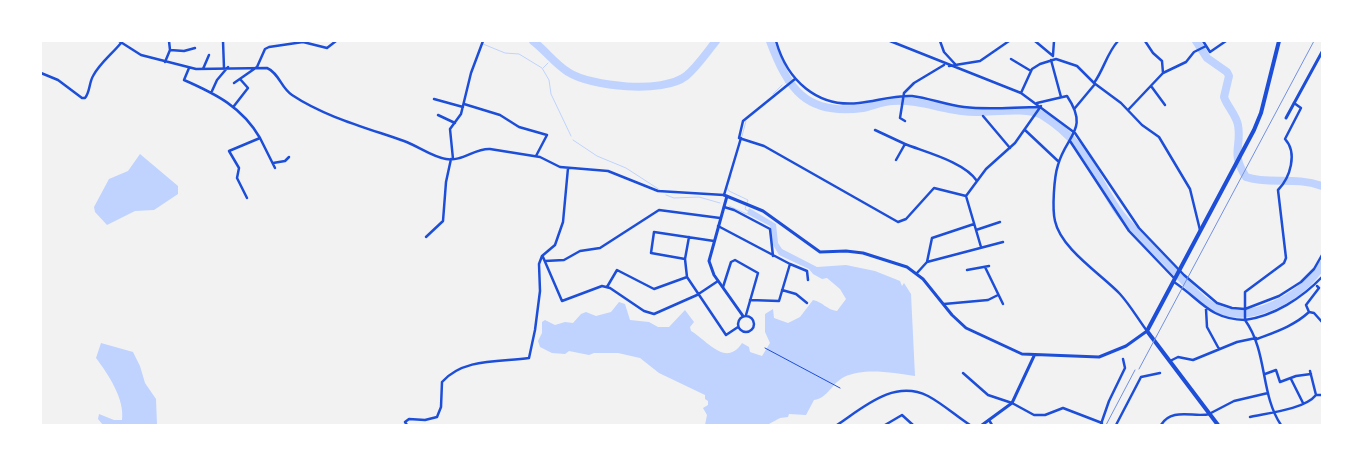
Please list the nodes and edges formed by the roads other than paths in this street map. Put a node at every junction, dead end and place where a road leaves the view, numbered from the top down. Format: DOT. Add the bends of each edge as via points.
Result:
graph roads {
  1 [pos="168,41"];
  2 [pos="223,41"];
  3 [pos="336,41"];
  4 [pos="483,41"];
  5 [pos="776,41"];
  6 [pos="890,41"];
  7 [pos="940,41"];
  8 [pos="1009,41"];
  9 [pos="1035,41"];
  10 [pos="1054,41"];
  11 [pos="1118,41"];
  12 [pos="1145,41"];
  13 [pos="1203,41"];
  14 [pos="1226,41"];
  15 [pos="1279,41"];
  16 [pos="120,42"];
  17 [pos="1204,47"];
  18 [pos="195,48"];
  19 [pos="170,50"];
  20 [pos="1322,52"];
  21 [pos="209,55"];
  22 [pos="1053,58"];
  23 [pos="1011,59"];
  24 [pos="166,62"];
  25 [pos="946,65"];
  26 [pos="955,65"];
  27 [pos="257,67"];
  28 [pos="188,68"];
  29 [pos="224,68"];
  30 [pos="228,68"];
  31 [pos="203,69"];
  32 [pos="1031,71"];
  33 [pos="1163,72"];
  34 [pos="41,73"];
  35 [pos="240,79"];
  36 [pos="795,79"];
  37 [pos="234,83"];
  38 [pos="1094,83"];
  39 [pos="1151,86"];
  40 [pos="212,91"];
  41 [pos="1021,93"];
  42 [pos="902,97"];
  43 [pos="1061,97"];
  44 [pos="434,98"];
  45 [pos="1037,103"];
  46 [pos="1294,103"];
  47 [pos="1165,105"];
  48 [pos="234,106"];
  49 [pos="464,106"];
  50 [pos="1040,107"];
  51 [pos="1075,108"];
  52 [pos="1128,110"];
  53 [pos="438,115"];
  54 [pos="983,116"];
  55 [pos="1286,118"];
  56 [pos="905,120"];
  57 [pos="455,124"];
  58 [pos="875,130"];
  59 [pos="1025,130"];
  60 [pos="1074,134"];
  61 [pos="260,138"];
  62 [pos="741,138"];
  63 [pos="1070,141"];
  64 [pos="904,144"];
  65 [pos="1010,148"];
  66 [pos="536,156"];
  67 [pos="289,157"];
  68 [pos="452,159"];
  69 [pos="896,160"];
  70 [pos="1059,162"];
  71 [pos="273,163"];
  72 [pos="275,168"];
  73 [pos="568,168"];
  74 [pos="977,180"];
  75 [pos="726,195"];
  76 [pos="966,196"];
  77 [pos="247,198"];
  78 [pos="724,207"];
  79 [pos="720,218"];
  80 [pos="1000,222"];
  81 [pos="974,224"];
  82 [pos="718,226"];
  83 [pos="976,230"];
  84 [pos="1200,230"];
  85 [pos="426,237"];
  86 [pos="689,237"];
  87 [pos="714,241"];
  88 [pos="1003,242"];
  89 [pos="981,247"];
  90 [pos="1322,255"];
  91 [pos="542,256"];
  92 [pos="773,256"];
  93 [pos="685,259"];
  94 [pos="544,261"];
  95 [pos="927,262"];
  96 [pos="790,264"];
  97 [pos="1179,269"];
  98 [pos="967,270"];
  99 [pos="917,273"];
  100 [pos="1322,277"];
  101 [pos="687,278"];
  102 [pos="1174,279"];
  103 [pos="808,280"];
  104 [pos="718,281"];
  105 [pos="1317,286"];
  106 [pos="607,287"];
  107 [pos="723,287"];
  108 [pos="782,290"];
  109 [pos="697,295"];
  110 [pos="998,295"];
  111 [pos="750,300"];
  112 [pos="807,303"];
  113 [pos="944,304"];
  114 [pos="1002,304"];
  115 [pos="1206,309"];
  116 [pos="1245,309"];
  117 [pos="1309,312"];
  118 [pos="744,316"];
  119 [pos="1245,320"];
  120 [pos="1322,322"];
  121 [pos="738,327"];
  122 [pos="1147,331"];
  123 [pos="1256,339"];
  124 [pos="1219,349"];
  125 [pos="1034,356"];
  126 [pos="1123,359"];
  127 [pos="1169,361"];
  128 [pos="963,373"];
  129 [pos="1160,373"];
  130 [pos="1265,374"];
  131 [pos="1290,379"];
  132 [pos="1268,393"];
  133 [pos="1316,395"];
  134 [pos="1322,395"];
  135 [pos="1012,403"];
  136 [pos="1303,403"];
  137 [pos="1274,413"];
  138 [pos="1209,414"];
  139 [pos="1250,417"];
  140 [pos="989,420"];
  141 [pos="1101,424"];
  142 [pos="407,425"];
  143 [pos="837,425"];
  144 [pos="885,425"];
  145 [pos="913,425"];
  146 [pos="970,425"];
  147 [pos="982,425"];
  148 [pos="992,425"];
  149 [pos="1116,425"];
  150 [pos="1160,425"];
  151 [pos="1218,425"];
  152 [pos="1281,425"];
  1 -- 19 [label="street"];
  2 -- 29 [label="street"];
  3 -- 27 [label="street" via="327,48 302,42 269,47"];
  4 -- 49 [label="street" via="471,73"];
  5 -- 36 [label="street"];
  6 -- 25 [label="street"];
  7 -- 26 [label="street"];
  8 -- 26 [label="street" via="980,61"];
  9 -- 22 [label="street"];
  10 -- 22 [label="street"];
  11 -- 38 [label="street"];
  12 -- 33 [label="street" via="1162,61"];
  13 -- 17 [label="street"];
  14 -- 17 [label="street" via="1210,52"];
  15 -- 84 [label="main road" via="1261,113"];
  16 -- 24 [label="street" via="141,55"];
  16 -- 34 [label="street" via="94,74 86,98"];
  17 -- 33 [label="street" via="1186,62"];
  18 -- 19 [label="street"];
  19 -- 24 [label="street"];
  20 -- 46 [label="street"];
  21 -- 31 [label="street"];
  22 -- 32 [label="street"];
  22 -- 38 [label="street" via="1071,62"];
  22 -- 43 [label="street"];
  23 -- 32 [label="street"];
  24 -- 28 [label="street"];
  25 -- 26 [label="street"];
  25 -- 41 [label="street"];
  25 -- 42 [label="street" via="914,83"];
  27 -- 30 [label="street"];
  27 -- 35 [label="street"];
  27 -- 68 [label="street" via="272,70 292,95 350,124"];
  28 -- 31 [label="street"];
  28 -- 40 [label="street" via="184,80"];
  29 -- 30 [label="street"];
  29 -- 31 [label="street"];
  30 -- 40 [label="street" via="216,80"];
  32 -- 41 [label="street"];
  33 -- 39 [label="street"];
  35 -- 37 [label="street"];
  35 -- 48 [label="street" via="248,88"];
  36 -- 42 [label="street" via="808,91 828,101 857,103"];
  36 -- 62 [label="street" via="743,121"];
  38 -- 51 [label="street"];
  38 -- 52 [label="street"];
  39 -- 47 [label="street"];
  39 -- 52 [label="street"];
  40 -- 48 [label="street"];
  41 -- 45 [label="street"];
  42 -- 50 [label="street" via="912,96 963,107"];
  42 -- 56 [label="street" via="900,118"];
  43 -- 45 [label="street"];
  43 -- 51 [label="street" via="1067,96"];
  44 -- 49 [label="street"];
  45 -- 50 [label="street"];
  46 -- 55 [label="street"];
  46 -- 116 [label="street" via="1301,108 1285,139 1291,148 1287,179 1278,190 1286,258 1284,263 1245,292"];
  48 -- 61 [label="street"];
  49 -- 57 [label="street"];
  49 -- 66 [label="street" via="508,118 519,127 544,132 547,135"];
  50 -- 59 [label="street"];
  50 -- 60 [label="street"];
  51 -- 60 [label="street"];
  52 -- 84 [label="street" via="1164,144 1190,189"];
  53 -- 57 [label="street"];
  54 -- 65 [label="street"];
  57 -- 68 [label="street" via="450,129"];
  58 -- 64 [label="street"];
  59 -- 65 [label="street"];
  59 -- 70 [label="street"];
  60 -- 63 [label="street"];
  60 -- 97 [label="street" via="1095,160 1132,218"];
  61 -- 71 [label="street"];
  61 -- 77 [label="street" via="229,151 239,168 237,178"];
  62 -- 75 [label="street"];
  62 -- 76 [label="street" via="764,146 898,222 906,219 934,188"];
  63 -- 70 [label="street"];
  63 -- 102 [label="street" via="1129,231"];
  64 -- 69 [label="street"];
  64 -- 74 [label="street" via="960,166"];
  65 -- 74 [label="street"];
  66 -- 68 [label="street" via="482,148"];
  66 -- 73 [label="street"];
  67 -- 71 [label="street"];
  68 -- 85 [label="street" via="446,182 443,221"];
  70 -- 122 [label="street" via="1053,214 1057,228 1065,242 1120,294"];
  71 -- 72 [label="street"];
  73 -- 75 [label="street" via="608,171 658,191"];
  73 -- 91 [label="street" via="563,222 556,245"];
  74 -- 76 [label="street"];
  75 -- 78 [label="street"];
  75 -- 99 [label="street" via="778,220 820,252 846,251 875,256"];
  76 -- 81 [label="street"];
  78 -- 79 [label="street"];
  78 -- 92 [label="street" via="770,229"];
  79 -- 82 [label="street"];
  79 -- 94 [label="street" via="659,210 600,248 580,250 564,260"];
  80 -- 83 [label="street"];
  81 -- 83 [label="street"];
  81 -- 95 [label="street" via="932,238"];
  82 -- 87 [label="street"];
  82 -- 92 [label="street"];
  83 -- 89 [label="street"];
  84 -- 97 [label="main road"];
  86 -- 87 [label="street"];
  86 -- 93 [label="street"];
  86 -- 93 [label="street" via="654,232 651,253"];
  87 -- 104 [label="street" via="709,261"];
  88 -- 89 [label="street"];
  89 -- 95 [label="street"];
  90 -- 116 [label="street" via="1314,269 1291,289"];
  91 -- 94 [label="street"];
  91 -- 142 [label="street" via="538,270 538,311 529,358 477,362 460,370 442,382 441,408 437,417 409,419 405,422"];
  92 -- 96 [label="street"];
  93 -- 101 [label="street"];
  94 -- 106 [label="street" via="562,301 596,287"];
  95 -- 99 [label="street"];
  96 -- 103 [label="street" via="807,271"];
  96 -- 108 [label="street"];
  97 -- 102 [label="main road"];
  97 -- 116 [label="street" via="1217,303"];
  98 -- 110 [label="street" via="987,266"];
  99 -- 113 [label="street"];
  100 -- 119 [label="street" via="1292,302 1260,317"];
  101 -- 106 [label="street" via="654,289 617,270"];
  101 -- 109 [label="street"];
  102 -- 115 [label="street"];
  102 -- 122 [label="main road"];
  104 -- 107 [label="street"];
  104 -- 109 [label="street"];
  105 -- 117 [label="street" via="1319,288 1306,305"];
  106 -- 109 [label="street" via="649,313 660,313"];
  107 -- 111 [label="street" via="731,262 735,260 758,273"];
  107 -- 118 [label="street"];
  108 -- 111 [label="street" via="779,301"];
  108 -- 112 [label="street" via="796,294"];
  109 -- 121 [label="street" via="726,335"];
  110 -- 113 [label="street" via="988,300"];
  110 -- 114 [label="street"];
  111 -- 118 [label="street"];
  113 -- 125 [label="street" via="974,333 1009,350"];
  115 -- 119 [label="street" via="1223,318"];
  115 -- 124 [label="street" via="1207,327"];
  116 -- 119 [label="street"];
  117 -- 120 [label="street"];
  117 -- 123 [label="street" via="1298,322"];
  118 -- 121 [label="street" via="738,320"];
  118 -- 121 [label="street" via="753,320 753,328 744,332"];
  119 -- 123 [label="street"];
  122 -- 125 [label="street" via="1126,346 1099,357"];
  122 -- 127 [label="main road"];
  123 -- 124 [label="street"];
  123 -- 130 [label="street"];
  124 -- 127 [label="street" via="1193,360 1178,357"];
  125 -- 135 [label="street"];
  126 -- 141 [label="street" via="1125,368"];
  127 -- 138 [label="main road"];
  128 -- 135 [label="street" via="983,392"];
  129 -- 149 [label="street" via="1141,377"];
  130 -- 131 [label="street" via="1276,370 1280,382"];
  130 -- 132 [label="street"];
  131 -- 133 [label="street" via="1311,372"];
  131 -- 136 [label="street"];
  132 -- 137 [label="street"];
  132 -- 138 [label="street" via="1234,401"];
  133 -- 134 [label="street"];
  133 -- 136 [label="street"];
  135 -- 140 [label="street"];
  135 -- 141 [label="street" via="1034,415 1045,415 1063,408"];
  136 -- 137 [label="street"];
  137 -- 139 [label="street"];
  137 -- 152 [label="street"];
  138 -- 150 [label="street" via="1180,414"];
  138 -- 151 [label="main road"];
  140 -- 147 [label="street"];
  140 -- 148 [label="street"];
  143 -- 146 [label="street" via="890,392 906,390 928,396"];
  144 -- 145 [label="street" via="902,415"];
}
